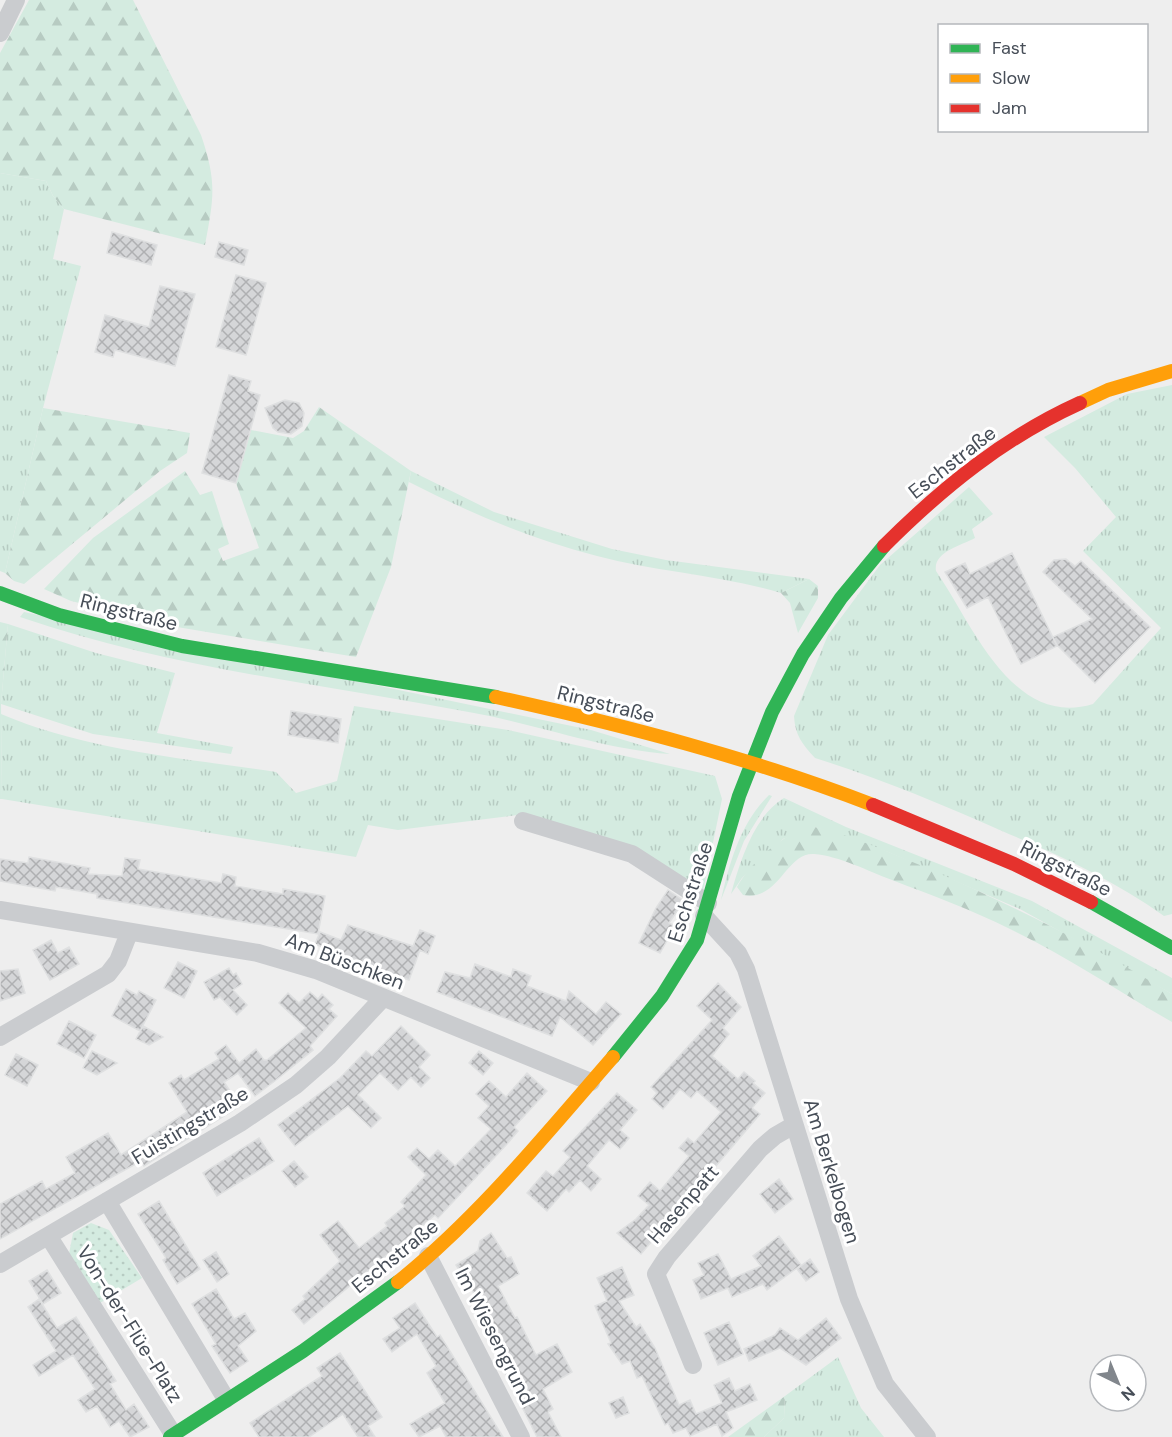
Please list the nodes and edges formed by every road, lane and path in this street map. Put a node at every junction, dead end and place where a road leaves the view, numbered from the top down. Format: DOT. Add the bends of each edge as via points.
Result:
graph roads {
  1 [pos="16,0"];
  2 [pos="0,33"];
  3 [pos="1172,371"];
  4 [pos="0,593"];
  5 [pos="750,763"];
  6 [pos="523,821"];
  7 [pos="0,910"];
  8 [pos="706,910"];
  9 [pos="129,933"];
  10 [pos="1172,948"];
  11 [pos="382,999"];
  12 [pos="0,1037"];
  13 [pos="591,1082"];
  14 [pos="794,1125"];
  15 [pos="107,1201"];
  16 [pos="49,1237"];
  17 [pos="428,1256"];
  18 [pos="0,1264"];
  19 [pos="693,1365"];
  20 [pos="226,1399"];
  21 [pos="171,1436"];
  22 [pos="521,1437"];
  23 [pos="927,1437"];
  1 -- 2 [label="street"];
  3 -- 5 [label="street, Eschstraße" via="1094,396 1025,432 969,470 895,534 846,588 810,640 772,711"];
  4 -- 5 [label="street, Ringstraße" via="110,630 190,648 498,697"];
  5 -- 8 [label="street, Eschstraße"];
  5 -- 10 [label="street, Ringstraße" via="989,852 1072,892"];
  6 -- 8 [label="street, Am Berkelbogen" via="632,854"];
  7 -- 9 [label="street, Am Büschken"];
  8 -- 13 [label="street, Eschstraße" via="687,962"];
  8 -- 14 [label="street, Am Berkelbogen" via="746,969"];
  9 -- 11 [label="street, Am Büschken" via="258,953 316,970"];
  9 -- 12 [label="street" via="118,962 108,974"];
  11 -- 13 [label="street, Am Büschken"];
  11 -- 15 [label="street, Fuistingstraße" via="296,1085 240,1123"];
  13 -- 17 [label="street, Eschstraße" via="474,1214"];
  14 -- 19 [label="street, Hasenpatt" via="760,1149 656,1274"];
  14 -- 23 [label="street, Am Berkelbogen" via="849,1299 871,1355 885,1384"];
  15 -- 16 [label="street, Fuistingstraße"];
  15 -- 20 [label="street"];
  16 -- 18 [label="street, Fuistingstraße"];
  16 -- 21 [label="street, Von-der-Flüe-Platz"];
  17 -- 20 [label="street, Eschstraße" via="332,1330"];
  17 -- 22 [label="street, Im Wiesengrund"];
  20 -- 21 [label="street, Eschstraße"];
}
